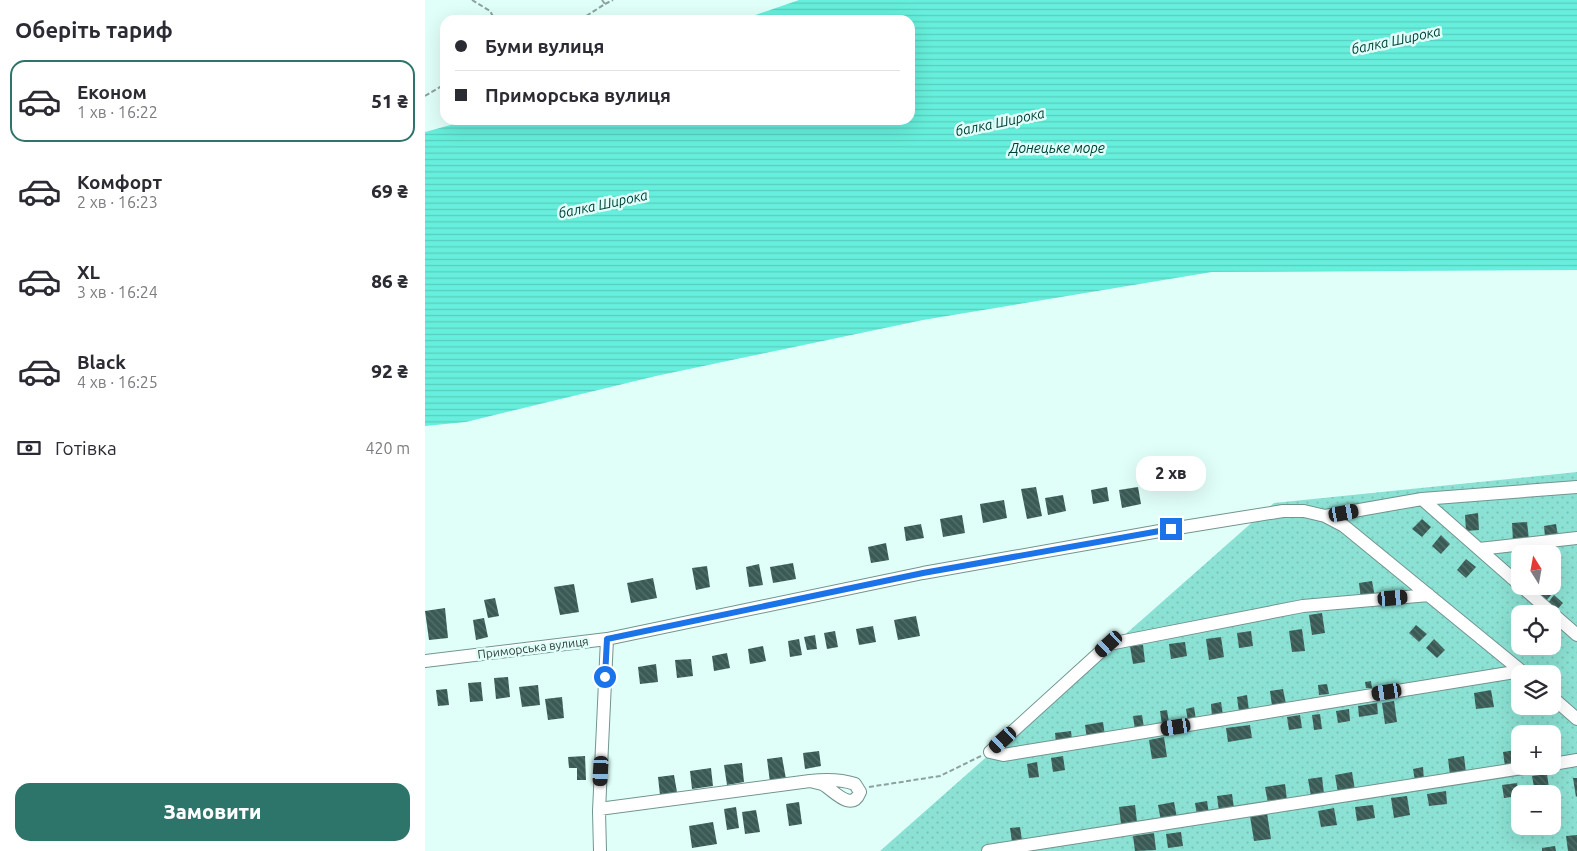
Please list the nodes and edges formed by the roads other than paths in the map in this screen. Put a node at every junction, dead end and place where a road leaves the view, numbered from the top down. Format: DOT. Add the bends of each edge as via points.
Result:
graph roads {
  1 [pos="1577,487"];
  2 [pos="1422,499"];
  3 [pos="1325,516"];
  4 [pos="1577,538"];
  5 [pos="1479,549"];
  6 [pos="1511,577"];
  7 [pos="1429,595"];
  8 [pos="1531,595"];
  9 [pos="1577,635"];
  10 [pos="607,639"];
  11 [pos="425,661"];
  12 [pos="1514,665"];
  13 [pos="1511,674"];
  14 [pos="1561,705"];
  15 [pos="1577,719"];
  16 [pos="1577,760"];
  17 [pos="1561,763"];
  18 [pos="1511,770"];
  19 [pos="810,781"];
  20 [pos="599,809"];
  21 [pos="600,851"];
  22 [pos="988,851"];
  1 -- 2 [label="street"];
  2 -- 3 [label="street"];
  2 -- 5 [label="street"];
  3 -- 7 [label="street" via="1345,526"];
  3 -- 10 [label="street, Приморська вулиця" via="1283,511 1171,529 923,573"];
  4 -- 5 [label="street"];
  5 -- 6 [label="street"];
  7 -- 12 [label="street"];
  7 -- 13 [label="street" via="1303,606 1109,644 990,752 1003,755"];
  8 -- 9 [label="street"];
  10 -- 11 [label="street, Приморська вулиця"];
  10 -- 20 [label="street"];
  14 -- 15 [label="street"];
  16 -- 17 [label="street"];
  18 -- 22 [label="street"];
  19 -- 19 [label="street" via="843,780 859,788 858,796 845,800 823,784"];
  19 -- 20 [label="street"];
  20 -- 21 [label="street"];
}
